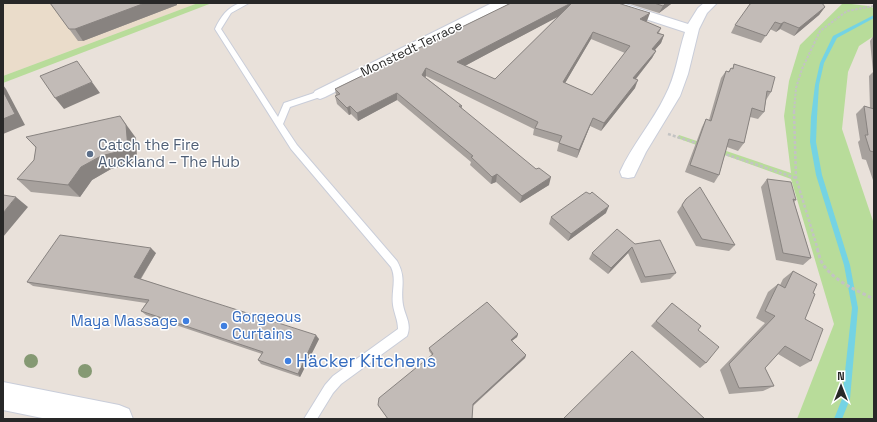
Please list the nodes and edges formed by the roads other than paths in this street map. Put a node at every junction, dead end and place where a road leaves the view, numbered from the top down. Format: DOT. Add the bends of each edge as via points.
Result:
graph roads {
  1 [pos="246,3"];
  2 [pos="502,3"];
  3 [pos="610,3"];
  4 [pos="711,3"];
  5 [pos="692,30"];
  6 [pos="320,94"];
  7 [pos="279,124"];
  8 [pos="628,172"];
  9 [pos="3,396"];
  10 [pos="119,419"];
  11 [pos="310,419"];
  1 -- 7 [label="lane" via="233,8 223,16 218,29"];
  2 -- 6 [label="street, Monstedt Terrace"];
  3 -- 5 [label="street"];
  4 -- 5 [label="street" via="698,15"];
  5 -- 8 [label="street" via="678,84 654,129 636,153"];
  6 -- 7 [label="lane" via="288,105"];
  7 -- 11 [label="lane" via="294,147 398,270 397,303 404,326 403,332 337,380"];
  9 -- 10 [label="main road"];
}
